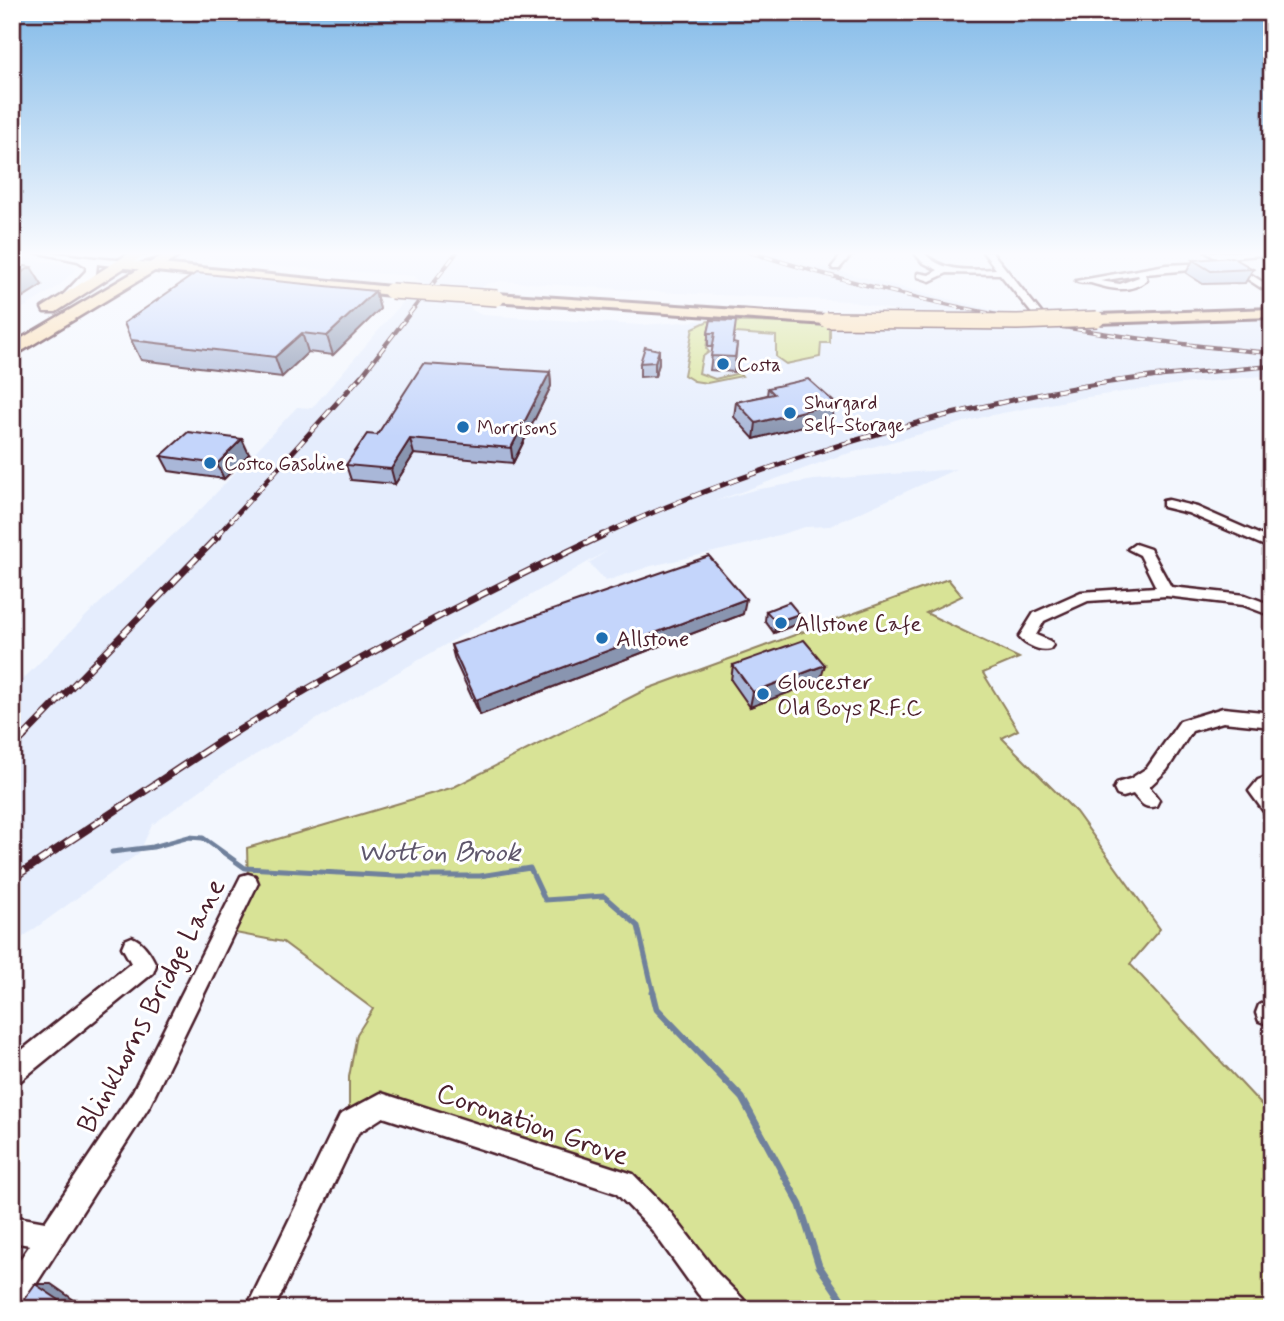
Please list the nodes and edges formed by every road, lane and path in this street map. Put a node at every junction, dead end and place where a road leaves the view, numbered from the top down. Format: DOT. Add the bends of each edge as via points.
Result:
graph roads {
  1 [pos="42,314"];
  2 [pos="77,314"];
  3 [pos="660,314"];
  4 [pos="1025,314"];
  5 [pos="1043,314"];
  6 [pos="1249,314"];
  7 [pos="12,333"];
  8 [pos="12,352"];
  9 [pos="1168,503"];
  10 [pos="1272,545"];
  11 [pos="1146,552"];
  12 [pos="1166,591"];
  13 [pos="1272,611"];
  14 [pos="1027,637"];
  15 [pos="1045,645"];
  16 [pos="1017,651"];
  17 [pos="1272,720"];
  18 [pos="1272,783"];
  19 [pos="1137,792"];
  20 [pos="1272,807"];
  21 [pos="248,883"];
  22 [pos="132,947"];
  23 [pos="12,1073"];
  24 [pos="12,1230"];
  25 [pos="53,1237"];
  26 [pos="12,1296"];
  27 [pos="260,1309"];
  28 [pos="733,1309"];
  1 -- 7 [label="highway"];
  2 -- 8 [label="highway"];
  3 -- 6 [label="main road, bridge" via="1017,322"];
  4 -- 5 [label="street"];
  9 -- 10 [label="street"];
  11 -- 12 [label="street"];
  12 -- 13 [label="street" via="1245,600"];
  12 -- 14 [label="street" via="1086,596 1040,617"];
  14 -- 15 [label="street"];
  14 -- 16 [label="street"];
  17 -- 19 [label="street" via="1223,715 1186,726 1156,773"];
  18 -- 20 [label="street" via="1258,791"];
  21 -- 25 [label="street, Blinkhorns Bridge Lane" via="141,1099"];
  22 -- 23 [label="street" via="145,965"];
  24 -- 25 [label="street"];
  25 -- 26 [label="street, Blinkhorns Bridge Lane"];
  27 -- 28 [label="street, Coronation Grove" via="349,1124 381,1105 624,1183"];
}
